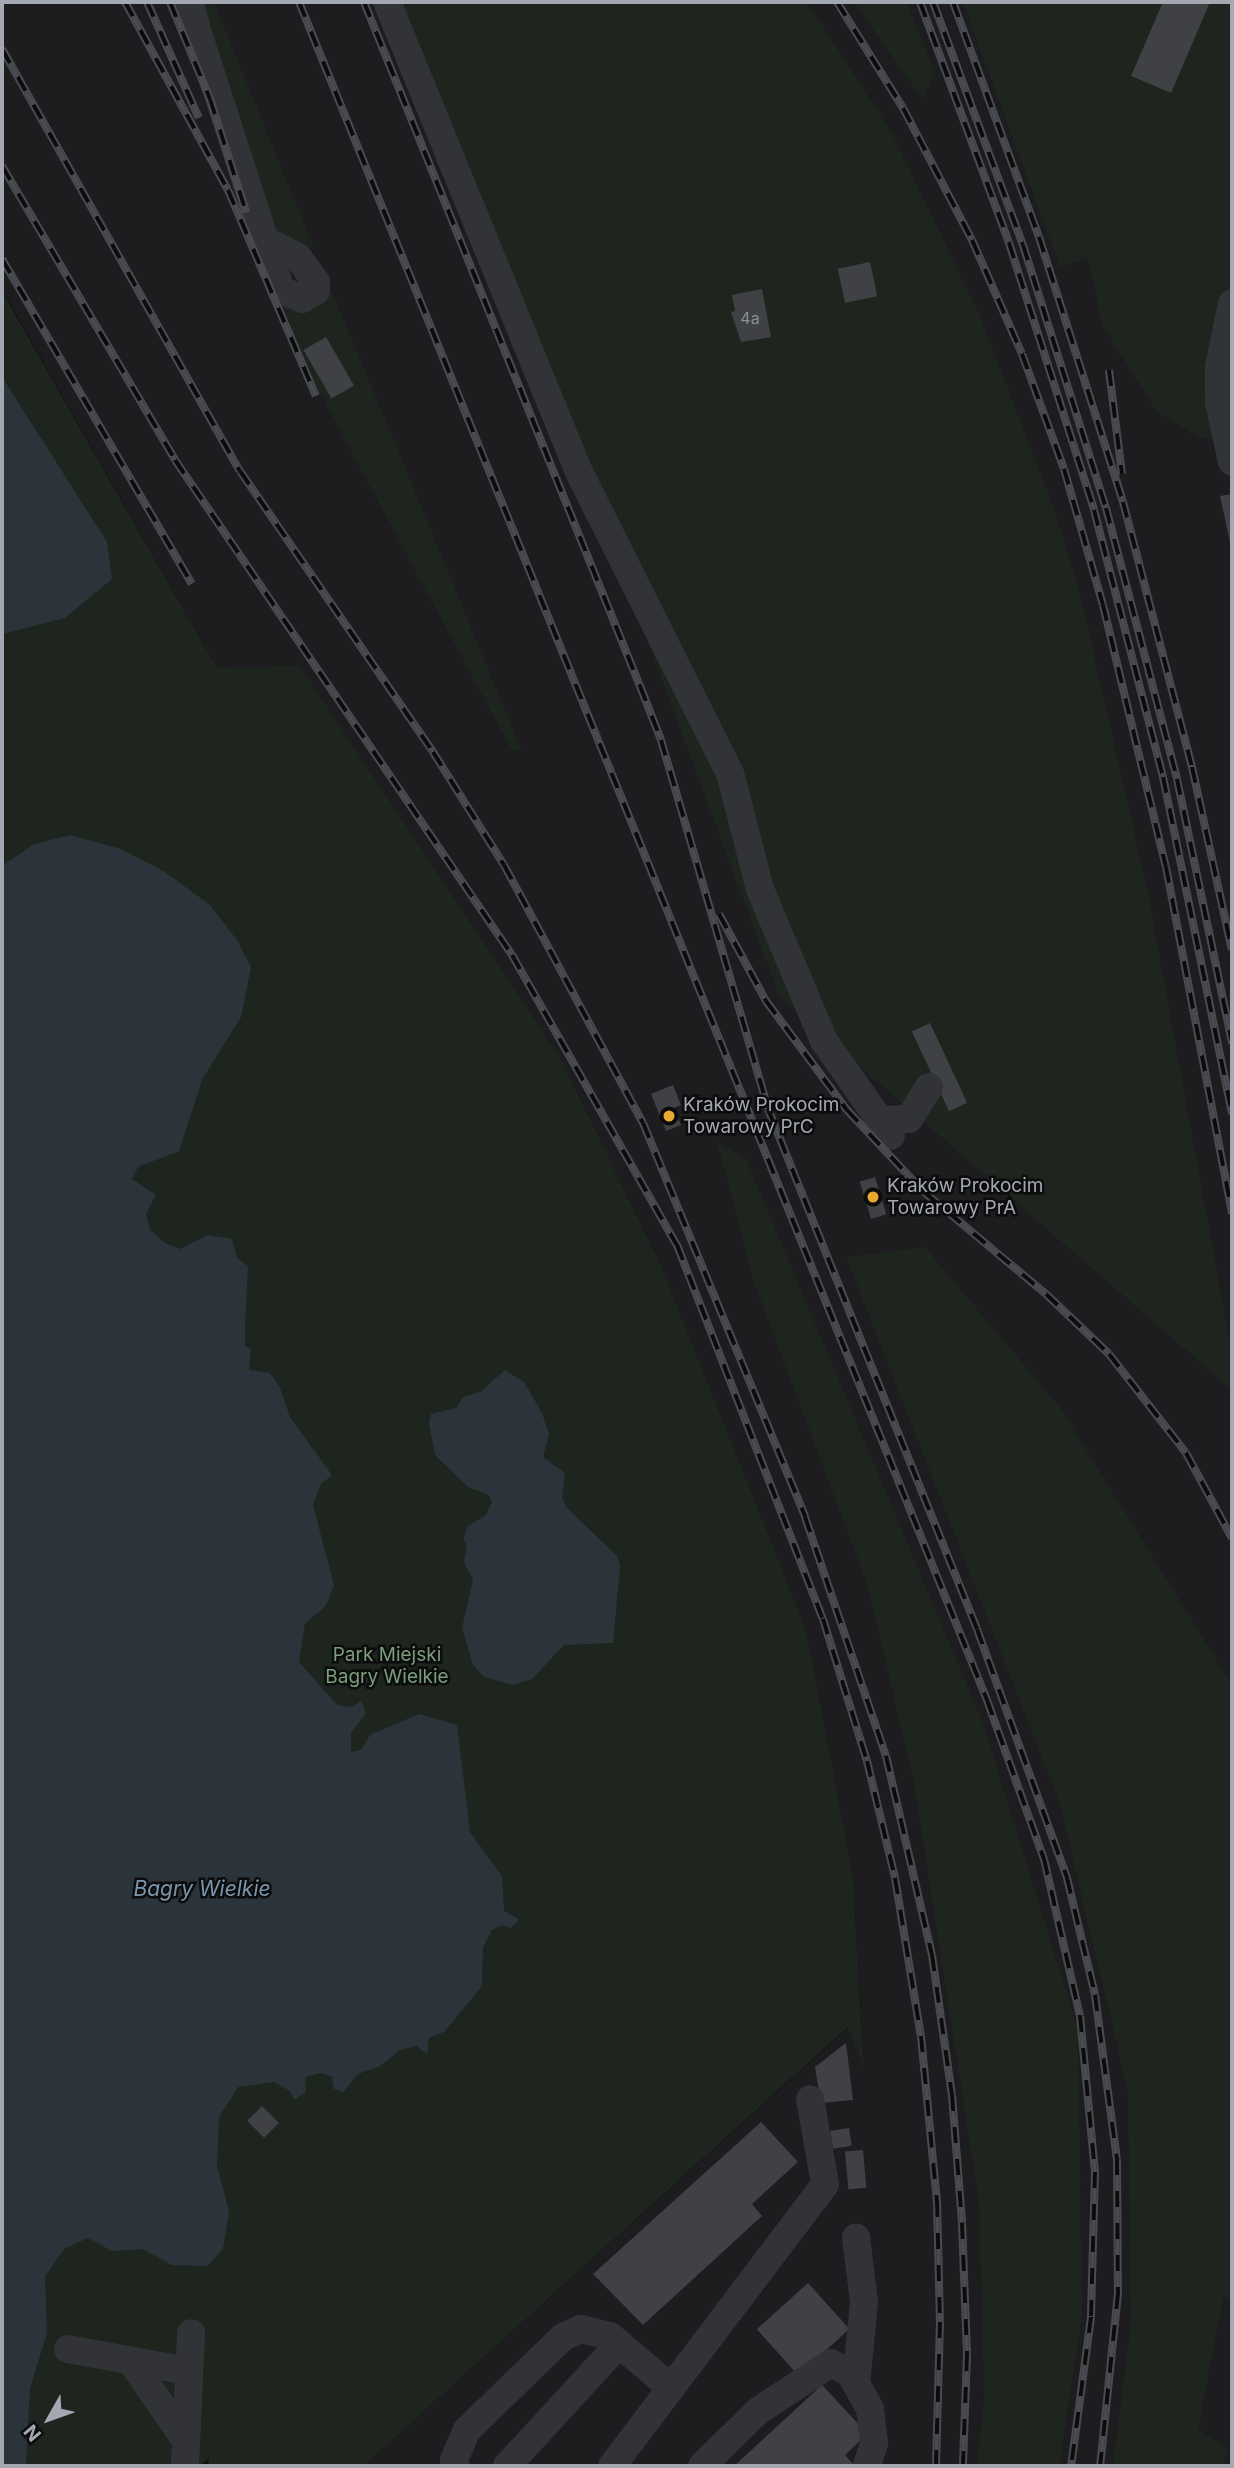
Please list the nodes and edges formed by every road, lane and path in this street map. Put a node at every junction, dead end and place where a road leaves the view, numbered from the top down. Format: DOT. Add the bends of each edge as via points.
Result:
graph roads {
  1 [pos="187,2"];
  2 [pos="387,2"];
  3 [pos="265,240"];
  4 [pos="1232,303"];
  5 [pos="1232,462"];
  6 [pos="929,1087"];
  7 [pos="810,2098"];
  8 [pos="856,2237"];
  9 [pos="191,2333"];
  10 [pos="619,2344"];
  11 [pos="68,2349"];
  12 [pos="131,2361"];
  13 [pos="188,2371"];
  14 [pos="856,2384"];
  15 [pos="671,2388"];
  16 [pos="185,2454"];
  17 [pos="456,2466"];
  18 [pos="507,2466"];
  19 [pos="612,2466"];
  20 [pos="702,2466"];
  21 [pos="867,2466"];
  1 -- 3 [label="lane"];
  2 -- 6 [label="lane" via="579,472 730,773 760,889 824,1041 884,1128 909,1119"];
  4 -- 5 [label="lane" via="1219,367 1219,402"];
  7 -- 15 [label="lane" via="825,2185"];
  8 -- 14 [label="lane" via="864,2302"];
  9 -- 13 [label="lane"];
  10 -- 15 [label="lane"];
  10 -- 17 [label="lane" via="610,2336 581,2329 563,2337 467,2430 454,2460"];
  10 -- 18 [label="lane"];
  11 -- 12 [label="lane"];
  12 -- 13 [label="lane"];
  12 -- 16 [label="lane"];
  13 -- 16 [label="lane"];
  14 -- 20 [label="lane" via="841,2366 831,2363 814,2371 758,2411"];
  14 -- 21 [label="lane" via="870,2409 873,2432"];
  15 -- 19 [label="lane"];
}
